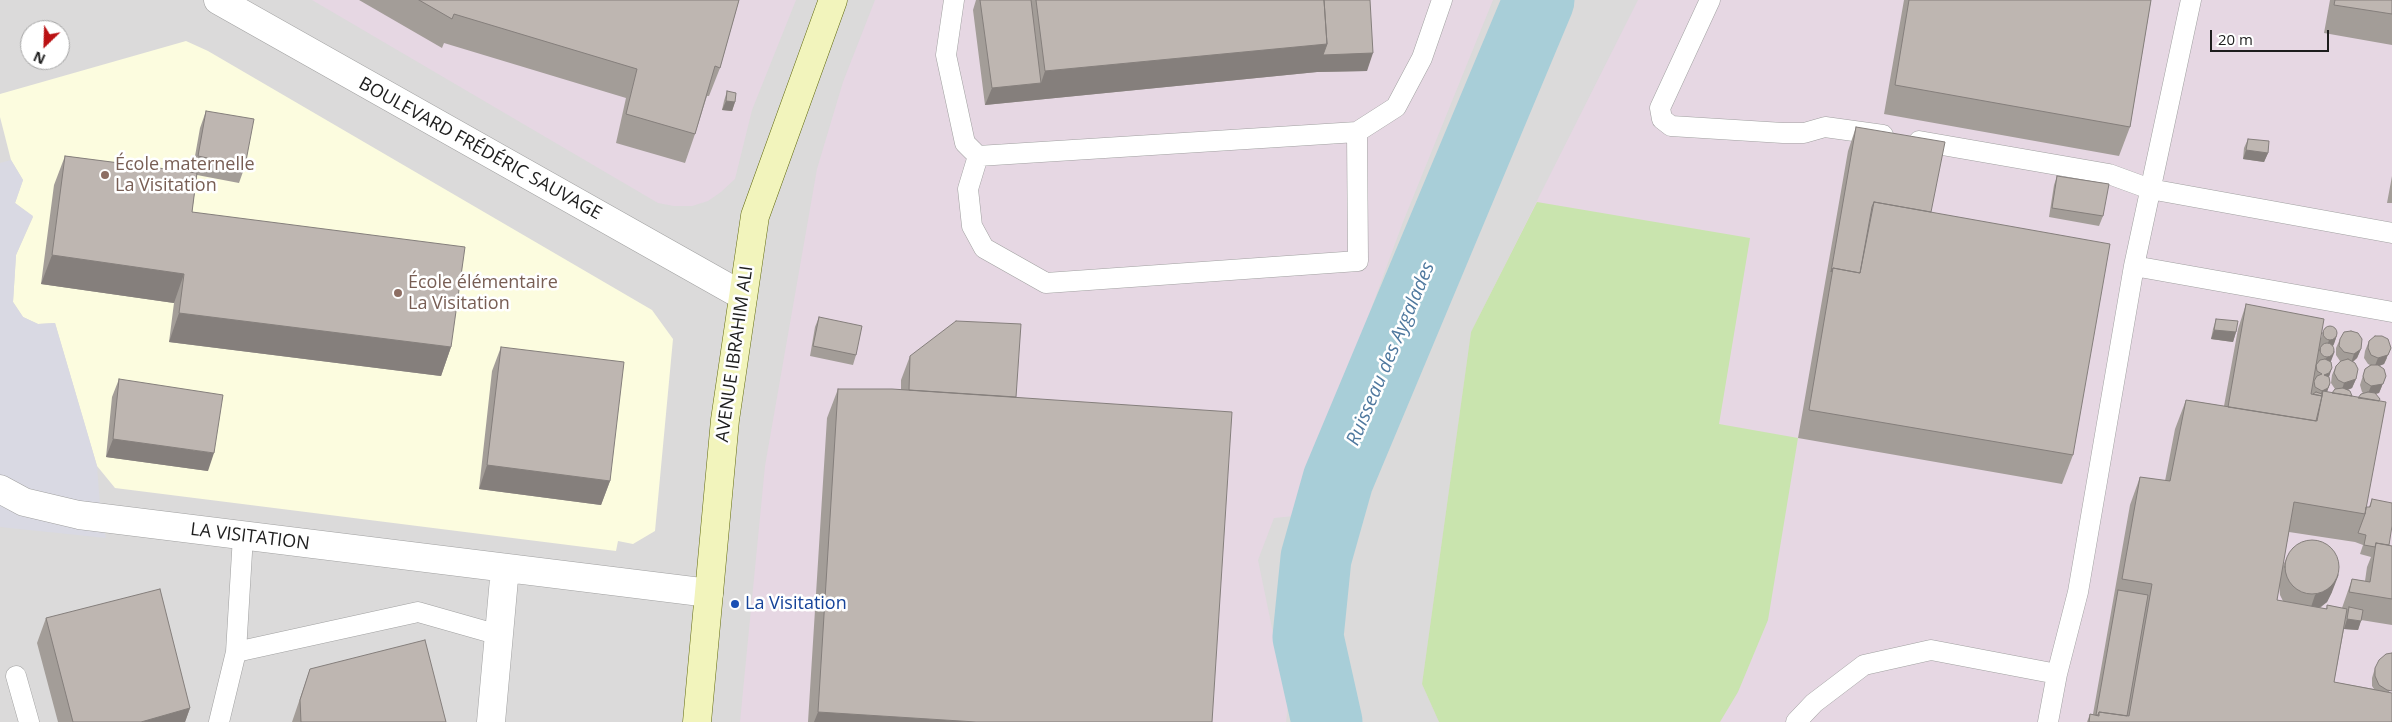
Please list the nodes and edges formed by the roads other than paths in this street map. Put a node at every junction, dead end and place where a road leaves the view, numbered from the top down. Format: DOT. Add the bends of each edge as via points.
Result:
graph roads {
  1 [pos="218,0"];
  2 [pos="833,0"];
  3 [pos="954,0"];
  4 [pos="1442,0"];
  5 [pos="1710,0"];
  6 [pos="2191,0"];
  7 [pos="1357,132"];
  8 [pos="978,156"];
  9 [pos="2150,189"];
  10 [pos="2392,233"];
  11 [pos="2134,266"];
  12 [pos="743,296"];
  13 [pos="2392,312"];
  14 [pos="0,489"];
  15 [pos="243,536"];
  16 [pos="505,568"];
  17 [pos="708,593"];
  18 [pos="499,635"];
  19 [pos="236,652"];
  20 [pos="2057,674"];
  21 [pos="16,676"];
  22 [pos="29,722"];
  23 [pos="219,722"];
  24 [pos="491,722"];
  25 [pos="697,722"];
  26 [pos="1796,722"];
  27 [pos="2048,722"];
  1 -- 12 [label="street, BOULEVARD FRÉDÉRIC SAUVAGE"];
  2 -- 12 [label="street, AVENUE IBRAHIM ALI" via="755,216"];
  3 -- 8 [label="lane" via="946,54 964,142"];
  4 -- 7 [label="lane" via="1422,58 1396,107"];
  5 -- 9 [label="lane" via="1660,108 1662,119 1671,126 1783,133 1804,133 1825,127 1846,129 2109,174"];
  6 -- 9 [label="lane"];
  7 -- 8 [label="lane"];
  7 -- 8 [label="lane" via="1358,260 1046,283 984,248 972,226 968,188"];
  9 -- 10 [label="lane"];
  9 -- 11 [label="lane"];
  11 -- 13 [label="lane"];
  11 -- 20 [label="lane" via="2078,592"];
  12 -- 17 [label="street, AVENUE IBRAHIM ALI" via="725,420"];
  14 -- 15 [label="street, LA VISITATION" via="24,502 79,515"];
  15 -- 16 [label="street, LA VISITATION"];
  15 -- 19 [label="lane"];
  16 -- 17 [label="street, LA VISITATION"];
  16 -- 18 [label="street"];
  17 -- 25 [label="street, AVENUE IBRAHIM ALI"];
  18 -- 19 [label="lane" via="418,612"];
  18 -- 24 [label="street"];
  19 -- 23 [label="lane"];
  20 -- 26 [label="lane" via="1931,650 1864,665 1814,703"];
  20 -- 27 [label="lane"];
  21 -- 22 [label="lane"];
}
